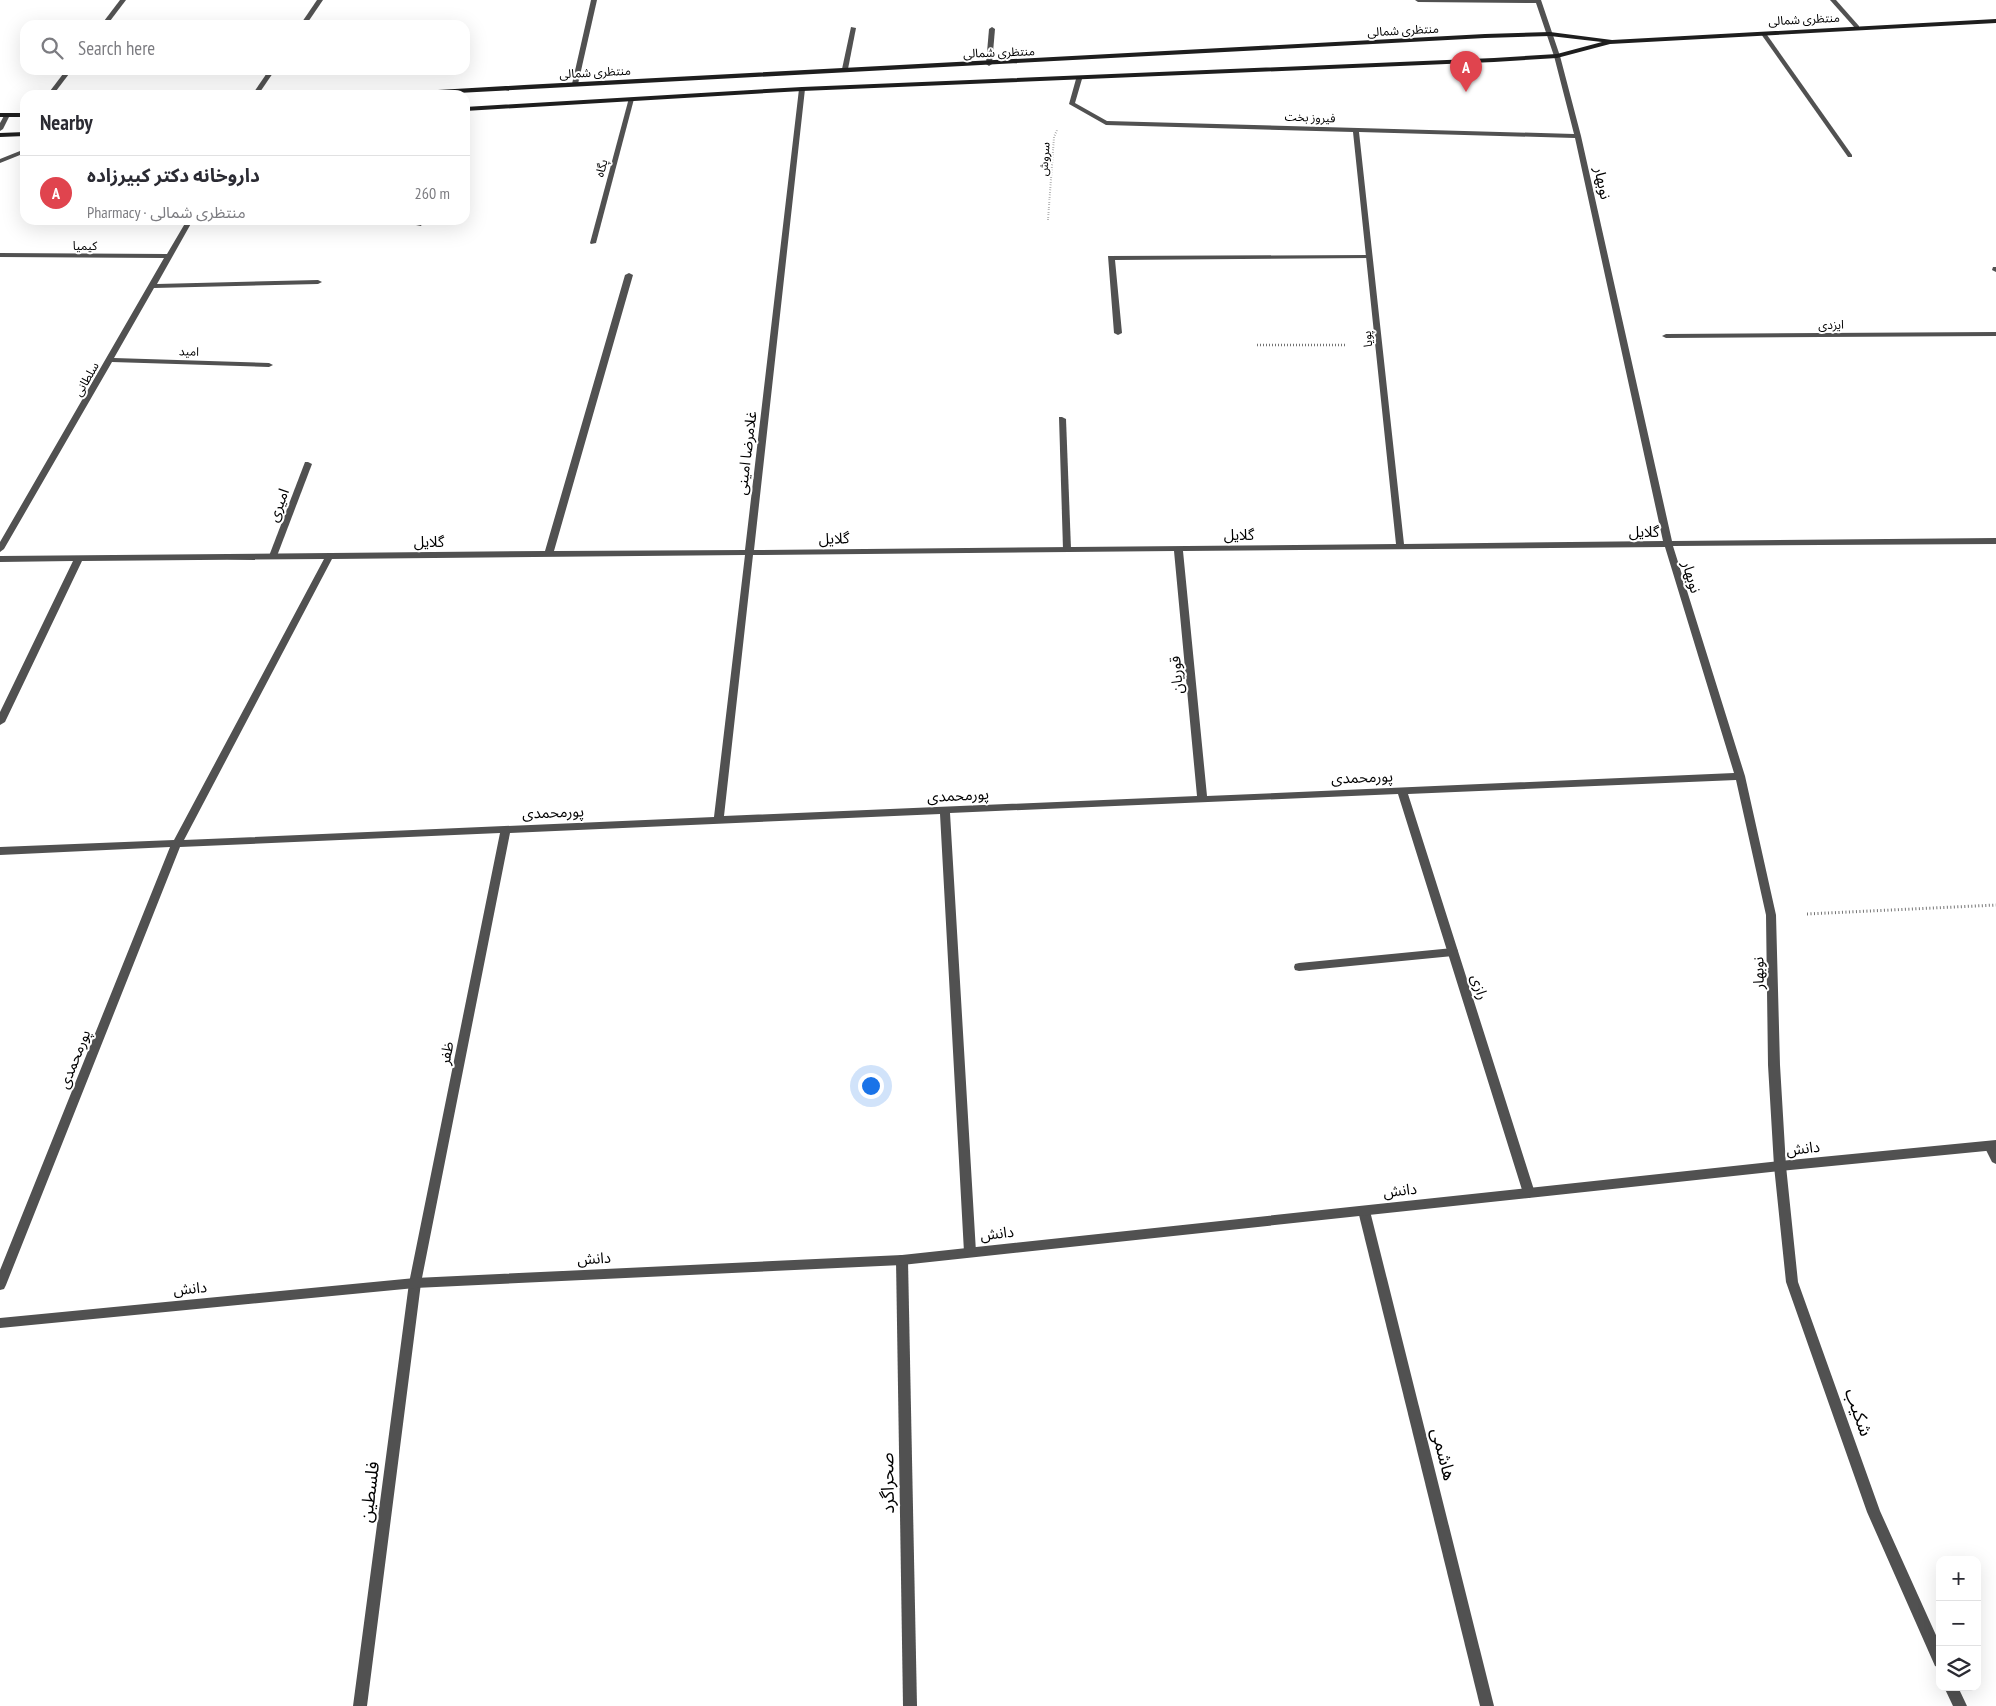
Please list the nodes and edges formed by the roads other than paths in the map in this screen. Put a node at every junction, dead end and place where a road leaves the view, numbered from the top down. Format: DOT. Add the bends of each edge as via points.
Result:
graph roads {
  1 [pos="123,0"];
  2 [pos="320,0"];
  3 [pos="594,0"];
  4 [pos="1418,0"];
  5 [pos="1833,0"];
  6 [pos="1538,1"];
  7 [pos="108,20"];
  8 [pos="306,20"];
  9 [pos="1996,21"];
  10 [pos="853,28"];
  11 [pos="1857,28"];
  12 [pos="992,29"];
  13 [pos="1762,32"];
  14 [pos="1550,34"];
  15 [pos="1612,42"];
  16 [pos="1557,56"];
  17 [pos="989,64"];
  18 [pos="845,69"];
  19 [pos="65,75"];
  20 [pos="269,75"];
  21 [pos="1079,79"];
  22 [pos="575,84"];
  23 [pos="802,89"];
  24 [pos="54,90"];
  25 [pos="258,90"];
  26 [pos="470,90"];
  27 [pos="631,99"];
  28 [pos="470,109"];
  29 [pos="4,115"];
  30 [pos="20,115"];
  31 [pos="0,129"];
  32 [pos="1356,130"];
  33 [pos="20,134"];
  34 [pos="0,135"];
  35 [pos="1578,136"];
  36 [pos="20,153"];
  37 [pos="1850,156"];
  38 [pos="0,161"];
  39 [pos="187,225"];
  40 [pos="593,243"];
  41 [pos="0,255"];
  42 [pos="169,256"];
  43 [pos="1369,257"];
  44 [pos="629,276"];
  45 [pos="318,282"];
  46 [pos="152,286"];
  47 [pos="1118,333"];
  48 [pos="1996,334"];
  49 [pos="1666,336"];
  50 [pos="110,360"];
  51 [pos="269,364"];
  52 [pos="1062,419"];
  53 [pos="308,464"];
  54 [pos="1996,541"];
  55 [pos="1668,544"];
  56 [pos="1400,546"];
  57 [pos="1178,548"];
  58 [pos="0,549"];
  59 [pos="1067,549"];
  60 [pos="748,552"];
  61 [pos="550,554"];
  62 [pos="273,556"];
  63 [pos="330,556"];
  64 [pos="0,558"];
  65 [pos="79,558"];
  66 [pos="0,722"];
  67 [pos="1740,776"];
  68 [pos="1402,791"];
  69 [pos="1202,799"];
  70 [pos="945,811"];
  71 [pos="719,820"];
  72 [pos="506,829"];
  73 [pos="177,843"];
  74 [pos="0,851"];
  75 [pos="1453,952"];
  76 [pos="1299,967"];
  77 [pos="1993,1146"];
  78 [pos="1996,1159"];
  79 [pos="1780,1166"];
  80 [pos="1529,1193"];
  81 [pos="1364,1211"];
  82 [pos="970,1252"];
  83 [pos="902,1260"];
  84 [pos="415,1283"];
  85 [pos="0,1285"];
  86 [pos="0,1323"];
  87 [pos="1936,1652"];
  88 [pos="1954,1691"];
  89 [pos="360,1706"];
  90 [pos="910,1706"];
  91 [pos="1487,1706"];
  92 [pos="1960,1706"];
  1 -- 7 [label="street"];
  2 -- 8 [label="street"];
  3 -- 22 [label="street"];
  4 -- 6 [label="street"];
  5 -- 11 [label="street"];
  6 -- 14 [label="street, نوبهار"];
  9 -- 11 [label="main road, منتظری شمالی"];
  10 -- 18 [label="street"];
  11 -- 13 [label="main road, منتظری شمالی"];
  12 -- 17 [label="street"];
  13 -- 15 [label="main road, منتظری شمالی"];
  13 -- 37 [label="street"];
  14 -- 15 [label="main road, منتظری شمالی"];
  14 -- 16 [label="street, نوبهار"];
  14 -- 17 [label="main road, منتظری شمالی"];
  15 -- 16 [label="main road, منتظری شمالی"];
  16 -- 21 [label="main road, منتظری شمالی"];
  16 -- 35 [label="street, نوبهار"];
  17 -- 18 [label="main road, منتظری شمالی"];
  18 -- 22 [label="main road, منتظری شمالی"];
  19 -- 24 [label="street"];
  20 -- 25 [label="street"];
  21 -- 23 [label="main road, منتظری شمالی"];
  21 -- 32 [label="street, فیروز بخت" via="1072,104 1106,123"];
  22 -- 26 [label="main road, منتظری شمالی"];
  23 -- 27 [label="main road, منتظری شمالی"];
  23 -- 60 [label="street, غلامرضا امینی"];
  27 -- 28 [label="main road, منتظری شمالی"];
  27 -- 40 [label="street, پگاه"];
  29 -- 30 [label="main road"];
  29 -- 31 [label="street"];
  32 -- 35 [label="street, فیروز بخت"];
  32 -- 43 [label="street, پویا"];
  33 -- 34 [label="main road"];
  35 -- 55 [label="street, نوبهار"];
  36 -- 38 [label="street"];
  39 -- 42 [label="street, سلطانی"];
  41 -- 42 [label="street, کیمیا"];
  42 -- 46 [label="street, سلطانی"];
  43 -- 47 [label="street" via="1111,258"];
  43 -- 56 [label="street, پویا"];
  44 -- 61 [label="street"];
  45 -- 46 [label="street"];
  46 -- 50 [label="street, سلطانی"];
  48 -- 49 [label="street, ایزدی"];
  50 -- 51 [label="street, امید"];
  50 -- 58 [label="street, سلطانی"];
  52 -- 59 [label="street"];
  53 -- 62 [label="street, امیری"];
  54 -- 55 [label="street, گلایل"];
  55 -- 56 [label="street, گلایل"];
  55 -- 67 [label="street, نوبهار"];
  56 -- 57 [label="street, گلایل"];
  57 -- 59 [label="street, گلایل"];
  57 -- 69 [label="street, قوریان"];
  59 -- 60 [label="street, گلایل"];
  60 -- 61 [label="street, گلایل"];
  60 -- 71 [label="street, غلامرضا امینی"];
  61 -- 63 [label="street, گلایل"];
  62 -- 63 [label="street, گلایل"];
  62 -- 65 [label="street, گلایل"];
  63 -- 73 [label="street"];
  64 -- 65 [label="street, گلایل"];
  65 -- 66 [label="street"];
  67 -- 68 [label="street, پورمحمدی"];
  67 -- 79 [label="street, نوبهار" via="1771,915"];
  68 -- 69 [label="street, پورمحمدی"];
  68 -- 75 [label="street, رازی"];
  69 -- 70 [label="street, پورمحمدی"];
  70 -- 71 [label="street, پورمحمدی"];
  70 -- 82 [label="street"];
  71 -- 72 [label="street, پورمحمدی"];
  72 -- 73 [label="street, پورمحمدی"];
  72 -- 84 [label="street, ظفر"];
  73 -- 74 [label="street, پورمحمدی"];
  73 -- 85 [label="street, پورمحمدی"];
  75 -- 76 [label="street"];
  75 -- 80 [label="street, رازی"];
  77 -- 78 [label="street"];
  77 -- 79 [label="street, دانش"];
  79 -- 80 [label="street, دانش"];
  79 -- 87 [label="street, شکیب" via="1792,1282 1874,1512"];
  80 -- 81 [label="street, دانش"];
  81 -- 82 [label="street, دانش"];
  81 -- 91 [label="street, هاشمی"];
  82 -- 83 [label="street, دانش"];
  83 -- 84 [label="street, دانش"];
  83 -- 90 [label="street, صحراگرد"];
  84 -- 86 [label="street, دانش"];
  84 -- 89 [label="street, فلسطین"];
  88 -- 92 [label="street"];
}
